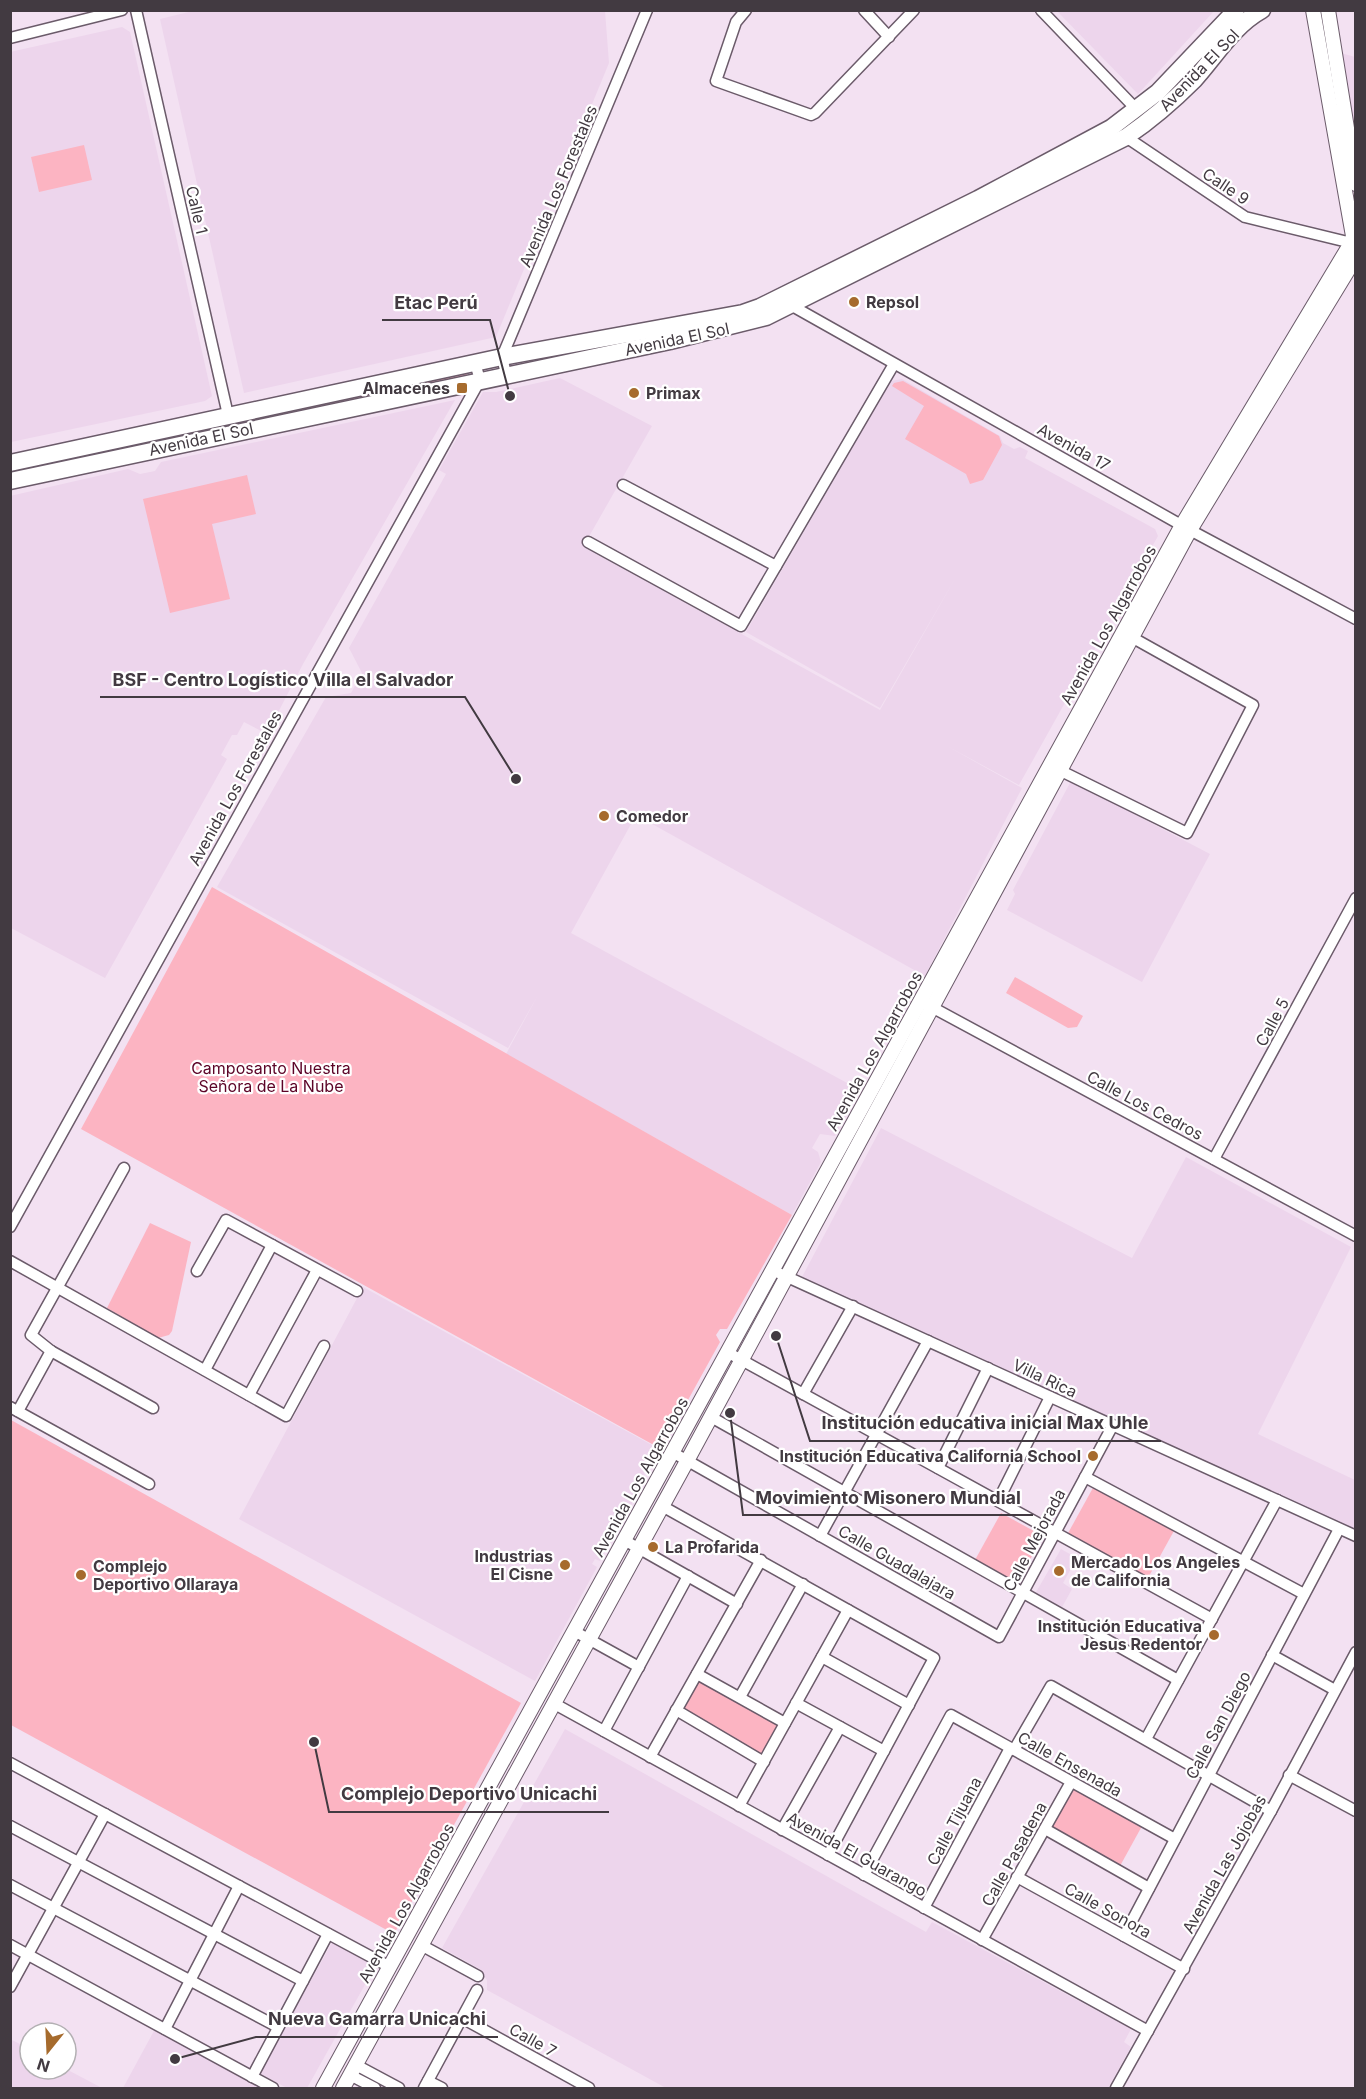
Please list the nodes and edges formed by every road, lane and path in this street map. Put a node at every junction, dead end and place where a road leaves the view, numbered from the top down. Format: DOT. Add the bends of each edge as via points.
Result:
graph roads {
  1 [pos="122,10"];
  2 [pos="136,10"];
  3 [pos="647,10"];
  4 [pos="746,10"];
  5 [pos="864,10"];
  6 [pos="914,10"];
  7 [pos="1041,10"];
  8 [pos="1236,10"];
  9 [pos="1262,10"];
  10 [pos="1313,10"];
  11 [pos="1328,10"];
  12 [pos="889,37"];
  13 [pos="10,38"];
  14 [pos="1137,110"];
  15 [pos="1126,137"];
  16 [pos="1356,184"];
  17 [pos="1353,244"];
  18 [pos="1356,257"];
  19 [pos="785,302"];
  20 [pos="502,357"];
  21 [pos="476,363"];
  22 [pos="894,364"];
  23 [pos="506,374"];
  24 [pos="480,380"];
  25 [pos="228,415"];
  26 [pos="10,463"];
  27 [pos="10,481"];
  28 [pos="623,485"];
  29 [pos="1186,527"];
  30 [pos="588,542"];
  31 [pos="776,566"];
  32 [pos="1356,619"];
  33 [pos="1127,635"];
  34 [pos="1055,768"];
  35 [pos="1356,898"];
  36 [pos="926,1004"];
  37 [pos="1214,1159"];
  38 [pos="124,1168"];
  39 [pos="10,1227"];
  40 [pos="1356,1236"];
  41 [pos="272,1245"];
  42 [pos="10,1261"];
  43 [pos="317,1270"];
  44 [pos="772,1270"];
  45 [pos="197,1271"];
  46 [pos="787,1276"];
  47 [pos="56,1287"];
  48 [pos="357,1291"];
  49 [pos="853,1306"];
  50 [pos="928,1341"];
  51 [pos="324,1346"];
  52 [pos="51,1351"];
  53 [pos="727,1352"];
  54 [pos="742,1360"];
  55 [pos="988,1368"];
  56 [pos="205,1370"];
  57 [pos="803,1394"];
  58 [pos="249,1395"];
  59 [pos="1050,1397"];
  60 [pos="153,1408"];
  61 [pos="14,1409"];
  62 [pos="711,1417"];
  63 [pos="1113,1425"];
  64 [pos="876,1434"];
  65 [pos="672,1452"];
  66 [pos="687,1461"];
  67 [pos="938,1468"];
  68 [pos="1085,1477"];
  69 [pos="150,1484"];
  70 [pos="845,1491"];
  71 [pos="1277,1500"];
  72 [pos="998,1501"];
  73 [pos="662,1506"];
  74 [pos="1339,1529"];
  75 [pos="1055,1532"];
  76 [pos="820,1536"];
  77 [pos="1356,1536"];
  78 [pos="624,1540"];
  79 [pos="639,1548"];
  80 [pos="761,1560"];
  81 [pos="1243,1562"];
  82 [pos="688,1576"];
  83 [pos="803,1584"];
  84 [pos="1023,1592"];
  85 [pos="1304,1594"];
  86 [pos="737,1604"];
  87 [pos="848,1610"];
  88 [pos="1212,1619"];
  89 [pos="574,1631"];
  90 [pos="999,1637"];
  91 [pos="588,1639"];
  92 [pos="1356,1652"];
  93 [pos="1272,1655"];
  94 [pos="822,1657"];
  95 [pos="639,1667"];
  96 [pos="697,1674"];
  97 [pos="1178,1680"];
  98 [pos="1335,1690"];
  99 [pos="539,1696"];
  100 [pos="740,1697"];
  101 [pos="553,1703"];
  102 [pos="796,1703"];
  103 [pos="909,1705"];
  104 [pos="676,1710"];
  105 [pos="785,1723"];
  106 [pos="840,1727"];
  107 [pos="604,1731"];
  108 [pos="1146,1739"];
  109 [pos="1012,1749"];
  110 [pos="884,1751"];
  111 [pos="650,1757"];
  112 [pos="764,1762"];
  113 [pos="10,1763"];
  114 [pos="1209,1775"];
  115 [pos="1289,1776"];
  116 [pos="1071,1782"];
  117 [pos="739,1806"];
  118 [pos="1271,1811"];
  119 [pos="1356,1811"];
  120 [pos="105,1814"];
  121 [pos="10,1826"];
  122 [pos="782,1830"];
  123 [pos="1045,1830"];
  124 [pos="1175,1839"];
  125 [pos="828,1855"];
  126 [pos="79,1862"];
  127 [pos="864,1875"];
  128 [pos="1017,1878"];
  129 [pos="10,1885"];
  130 [pos="239,1886"];
  131 [pos="1149,1887"];
  132 [pos="54,1908"];
  133 [pos="924,1908"];
  134 [pos="214,1934"];
  135 [pos="328,1934"];
  136 [pos="1124,1936"];
  137 [pos="982,1940"];
  138 [pos="10,1945"];
  139 [pos="421,1945"];
  140 [pos="28,1954"];
  141 [pos="390,1967"];
  142 [pos="1184,1969"];
  143 [pos="478,1976"];
  144 [pos="190,1980"];
  145 [pos="303,1981"];
  146 [pos="10,1987"];
  147 [pos="477,1990"];
  148 [pos="462,2018"];
  149 [pos="278,2027"];
  150 [pos="165,2029"];
  151 [pos="1148,2031"];
  152 [pos="353,2070"];
  153 [pos="252,2077"];
  154 [pos="366,2077"];
  155 [pos="426,2085"];
  156 [pos="273,2088"];
  157 [pos="323,2088"];
  158 [pos="343,2088"];
  159 [pos="375,2088"];
  160 [pos="399,2088"];
  161 [pos="442,2088"];
  162 [pos="589,2088"];
  163 [pos="1116,2088"];
  1 -- 13 [label="street"];
  2 -- 25 [label="street, Calle 1"];
  3 -- 20 [label="street, Avenida Los Forestales"];
  4 -- 12 [label="street" via="736,22 716,81 811,115"];
  5 -- 12 [label="street"];
  6 -- 12 [label="street"];
  7 -- 14 [label="street"];
  8 -- 14 [label="main road, Avenida El Sol" via="1176,75"];
  9 -- 15 [label="main road, Avenida El Sol" via="1239,28 1194,80 1151,120"];
  10 -- 17 [label="street"];
  11 -- 16 [label="street"];
  14 -- 19 [label="main road, Avenida El Sol" via="1111,128"];
  15 -- 17 [label="street, Calle 9" via="1245,218"];
  15 -- 19 [label="main road, Avenida El Sol"];
  17 -- 29 [label="street, Avenida Los Algarrobos"];
  18 -- 29 [label="street, Avenida Los Algarrobos"];
  19 -- 20 [label="main road, Avenida El Sol"];
  19 -- 22 [label="street, Avenida 17"];
  19 -- 23 [label="main road, Avenida El Sol" via="740,325"];
  20 -- 21 [label="main road, Avenida El Sol"];
  20 -- 23 [label="street"];
  20 -- 24 [label="street, Avenida Los Forestales"];
  21 -- 24 [label="street"];
  21 -- 25 [label="main road, Avenida El Sol"];
  22 -- 29 [label="street, Avenida 17"];
  22 -- 31 [label="street"];
  23 -- 24 [label="main road, Avenida El Sol"];
  24 -- 27 [label="main road, Avenida El Sol"];
  24 -- 39 [label="street, Avenida Los Forestales"];
  25 -- 26 [label="main road, Avenida El Sol"];
  28 -- 31 [label="street"];
  29 -- 32 [label="street, Avenida 17"];
  29 -- 33 [label="street, Avenida Los Algarrobos"];
  30 -- 31 [label="street" via="741,626"];
  33 -- 34 [label="street, Avenida Los Algarrobos"];
  33 -- 34 [label="street" via="1253,705 1187,833"];
  34 -- 36 [label="street, Avenida Los Algarrobos"];
  35 -- 37 [label="street, Calle 5"];
  36 -- 37 [label="street, Calle Los Cedros"];
  36 -- 44 [label="street, Avenida Los Algarrobos"];
  36 -- 46 [label="street, Avenida Los Algarrobos"];
  37 -- 40 [label="street, Calle Los Cedros"];
  38 -- 47 [label="street"];
  41 -- 43 [label="street"];
  41 -- 45 [label="street" via="226,1220"];
  41 -- 56 [label="street"];
  42 -- 47 [label="street"];
  43 -- 48 [label="street"];
  43 -- 58 [label="street"];
  44 -- 46 [label="street, Villa Rica"];
  44 -- 53 [label="street, Avenida Los Algarrobos"];
  46 -- 49 [label="street, Villa Rica"];
  46 -- 54 [label="street, Avenida Los Algarrobos"];
  47 -- 52 [label="street" via="31,1335"];
  47 -- 56 [label="street"];
  49 -- 50 [label="street, Villa Rica"];
  49 -- 57 [label="street"];
  50 -- 55 [label="street, Villa Rica"];
  50 -- 64 [label="street"];
  51 -- 58 [label="street" via="286,1416"];
  52 -- 60 [label="street"];
  52 -- 61 [label="street"];
  53 -- 54 [label="street"];
  53 -- 65 [label="street, Avenida Los Algarrobos"];
  54 -- 57 [label="street"];
  54 -- 62 [label="street, Avenida Los Algarrobos"];
  55 -- 59 [label="street, Villa Rica"];
  55 -- 67 [label="street"];
  56 -- 58 [label="street"];
  57 -- 64 [label="street"];
  59 -- 63 [label="street, Villa Rica"];
  59 -- 72 [label="street"];
  61 -- 69 [label="street"];
  62 -- 66 [label="street, Avenida Los Algarrobos"];
  62 -- 70 [label="street"];
  63 -- 68 [label="street, Calle Mejorada"];
  63 -- 71 [label="street, Villa Rica"];
  64 -- 67 [label="street"];
  64 -- 70 [label="street"];
  65 -- 66 [label="street, Calle Guadalajara"];
  65 -- 78 [label="street, Avenida Los Algarrobos"];
  66 -- 73 [label="street, Avenida Los Algarrobos"];
  66 -- 76 [label="street, Calle Guadalajara"];
  67 -- 72 [label="street"];
  68 -- 75 [label="street, Calle Mejorada"];
  68 -- 81 [label="street"];
  70 -- 76 [label="street"];
  70 -- 84 [label="street"];
  71 -- 74 [label="street, Villa Rica"];
  71 -- 81 [label="street"];
  72 -- 75 [label="street"];
  73 -- 79 [label="street, Avenida Los Algarrobos"];
  73 -- 80 [label="street"];
  74 -- 77 [label="street, Villa Rica"];
  74 -- 85 [label="street, Calle San Diego"];
  75 -- 84 [label="street, Calle Mejorada"];
  75 -- 88 [label="street"];
  76 -- 90 [label="street, Calle Guadalajara"];
  78 -- 79 [label="street"];
  78 -- 89 [label="street, Avenida Los Algarrobos"];
  79 -- 82 [label="street"];
  79 -- 91 [label="street, Avenida Los Algarrobos"];
  80 -- 83 [label="street"];
  80 -- 86 [label="street"];
  81 -- 85 [label="street"];
  81 -- 88 [label="street"];
  82 -- 86 [label="street"];
  82 -- 95 [label="street"];
  83 -- 87 [label="street"];
  83 -- 100 [label="street"];
  84 -- 90 [label="street, Calle Mejorada"];
  84 -- 97 [label="street"];
  85 -- 93 [label="street, Calle San Diego"];
  86 -- 96 [label="street"];
  87 -- 94 [label="street"];
  87 -- 103 [label="street" via="934,1658"];
  88 -- 97 [label="street"];
  89 -- 91 [label="street"];
  89 -- 99 [label="street, Avenida Los Algarrobos"];
  91 -- 95 [label="street"];
  91 -- 101 [label="street, Avenida Los Algarrobos"];
  92 -- 98 [label="street, Avenida Las Jojobas"];
  93 -- 98 [label="street"];
  93 -- 114 [label="street, Calle San Diego"];
  94 -- 102 [label="street"];
  94 -- 103 [label="street"];
  95 -- 107 [label="street"];
  96 -- 100 [label="street"];
  96 -- 104 [label="street"];
  97 -- 108 [label="street"];
  98 -- 115 [label="street, Avenida Las Jojobas"];
  99 -- 101 [label="street"];
  99 -- 141 [label="street, Avenida Los Algarrobos"];
  100 -- 105 [label="street"];
  101 -- 107 [label="street, Avenida El Guarango"];
  101 -- 139 [label="street, Avenida Los Algarrobos"];
  102 -- 105 [label="street"];
  102 -- 106 [label="street"];
  103 -- 110 [label="street"];
  104 -- 111 [label="street"];
  104 -- 112 [label="street"];
  105 -- 112 [label="street"];
  106 -- 110 [label="street"];
  106 -- 122 [label="street"];
  107 -- 111 [label="street, Avenida El Guarango"];
  108 -- 109 [label="street, Calle Tijuana" via="1051,1686"];
  108 -- 114 [label="street"];
  109 -- 116 [label="street, Calle Ensenada"];
  109 -- 127 [label="street, Calle Ensenada" via="951,1715"];
  109 -- 133 [label="street, Calle Tijuana"];
  110 -- 125 [label="street"];
  111 -- 117 [label="street, Avenida El Guarango"];
  112 -- 117 [label="street"];
  113 -- 120 [label="street"];
  114 -- 118 [label="street"];
  114 -- 124 [label="street, Calle San Diego"];
  115 -- 118 [label="street, Avenida Las Jojobas"];
  115 -- 119 [label="street"];
  116 -- 123 [label="street, Calle Pasadena"];
  116 -- 124 [label="street, Calle Ensenada"];
  117 -- 122 [label="street, Avenida El Guarango"];
  118 -- 142 [label="street, Avenida Las Jojobas"];
  120 -- 126 [label="street"];
  120 -- 130 [label="street"];
  121 -- 126 [label="street"];
  122 -- 125 [label="street, Avenida El Guarango"];
  123 -- 128 [label="street, Calle Pasadena"];
  123 -- 131 [label="street"];
  124 -- 131 [label="street, Calle San Diego"];
  125 -- 127 [label="street, Avenida El Guarango"];
  126 -- 132 [label="street"];
  126 -- 134 [label="street"];
  127 -- 133 [label="street, Avenida El Guarango"];
  128 -- 136 [label="street, Calle Sonora"];
  128 -- 137 [label="street, Calle Pasadena"];
  129 -- 132 [label="street"];
  130 -- 134 [label="street"];
  130 -- 135 [label="street"];
  131 -- 136 [label="street, Calle San Diego"];
  132 -- 140 [label="street"];
  132 -- 144 [label="street"];
  133 -- 137 [label="street, Avenida El Guarango"];
  134 -- 144 [label="street"];
  134 -- 145 [label="street"];
  135 -- 141 [label="street"];
  135 -- 145 [label="street"];
  136 -- 142 [label="street, Calle Sonora"];
  137 -- 151 [label="street, Avenida El Guarango"];
  138 -- 140 [label="street"];
  139 -- 143 [label="street"];
  139 -- 152 [label="street, Avenida Los Algarrobos"];
  140 -- 146 [label="street"];
  140 -- 150 [label="street"];
  141 -- 157 [label="street, Avenida Los Algarrobos"];
  142 -- 151 [label="street, Avenida Las Jojobas"];
  144 -- 149 [label="street"];
  144 -- 150 [label="street"];
  145 -- 149 [label="street"];
  147 -- 148 [label="street"];
  148 -- 155 [label="street"];
  148 -- 162 [label="street, Calle 7"];
  149 -- 153 [label="street"];
  150 -- 153 [label="street"];
  151 -- 163 [label="street, Avenida Las Jojobas"];
  152 -- 154 [label="street"];
  152 -- 158 [label="street, Avenida Los Algarrobos"];
  153 -- 156 [label="street"];
  154 -- 159 [label="street"];
  154 -- 160 [label="street"];
  155 -- 161 [label="street"];
}
